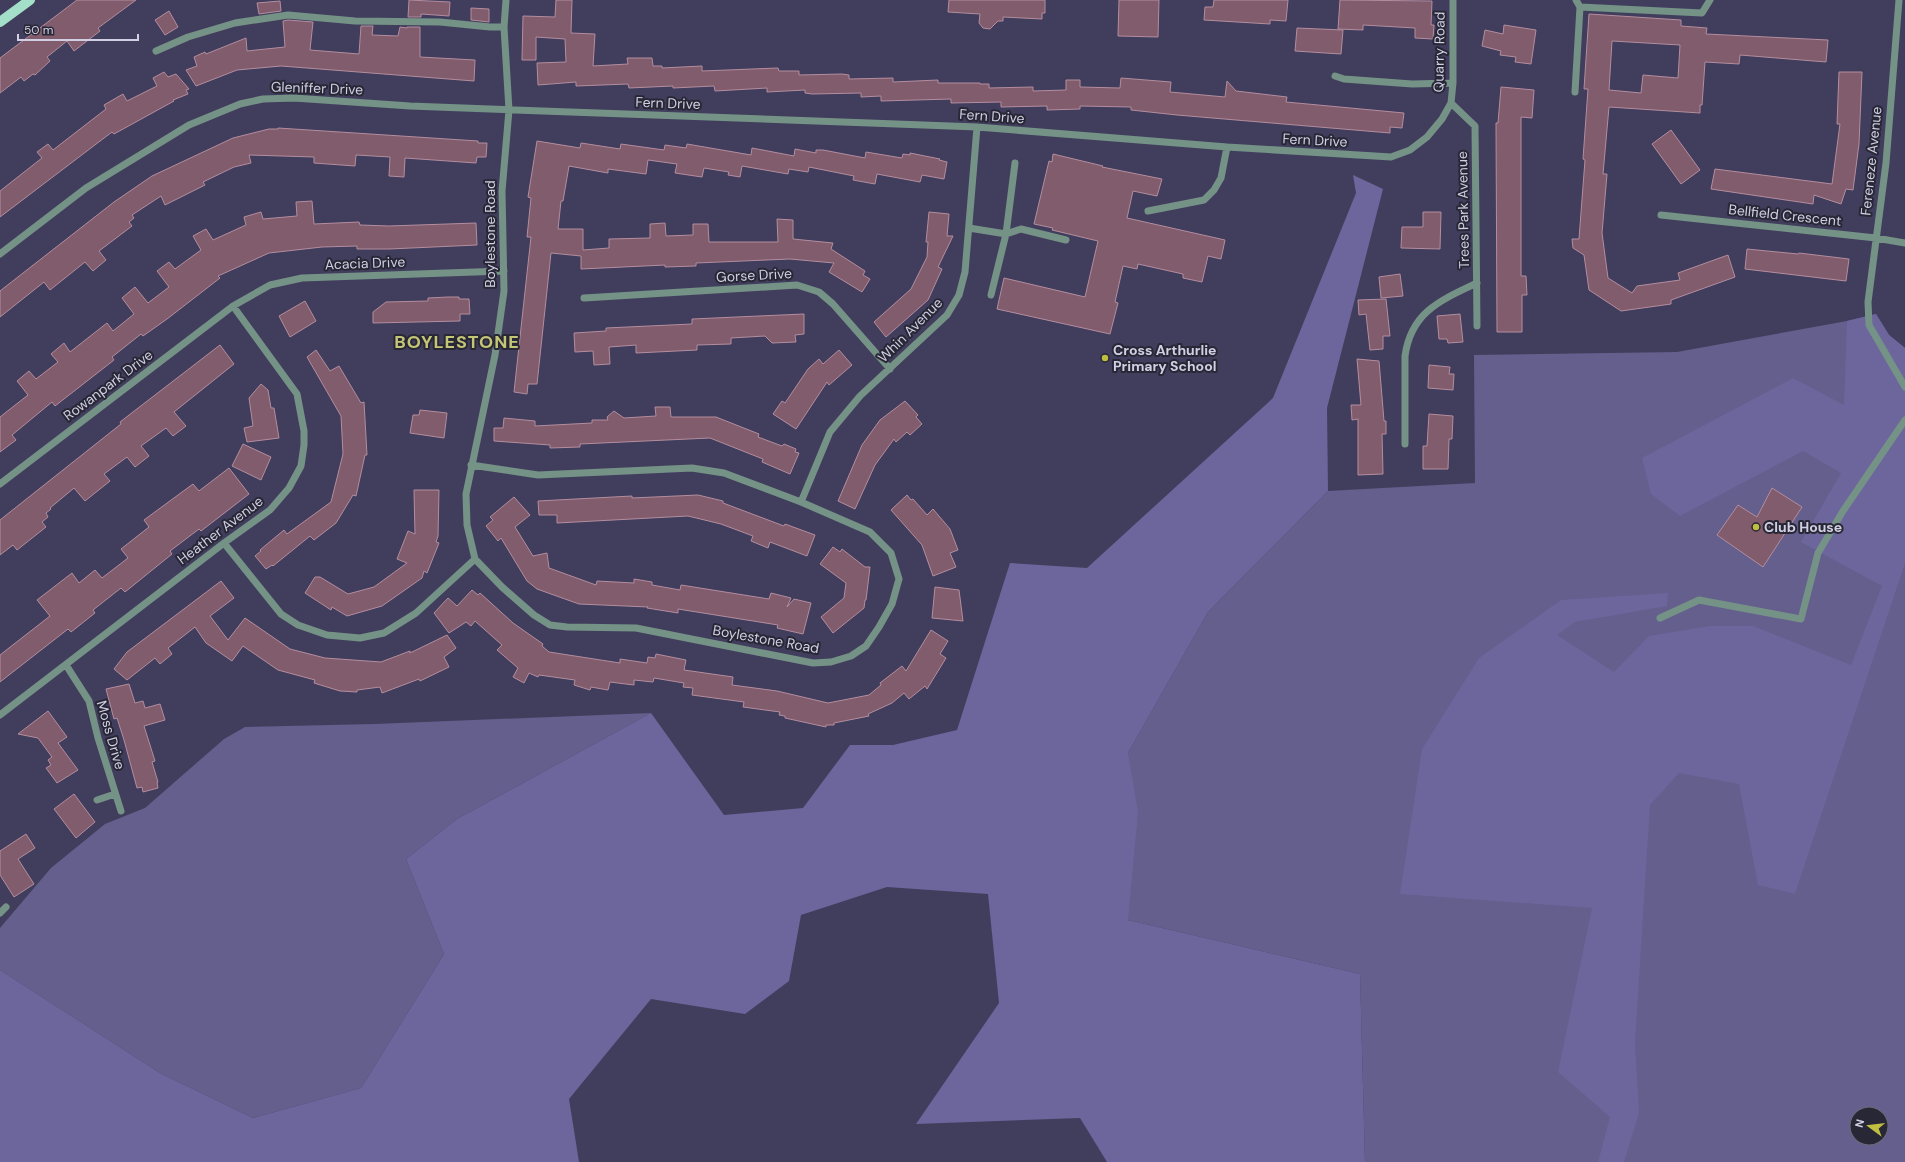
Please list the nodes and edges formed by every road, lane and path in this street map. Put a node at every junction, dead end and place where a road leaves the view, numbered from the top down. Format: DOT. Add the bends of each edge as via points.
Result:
graph roads {
  1 [pos="30,0"];
  2 [pos="506,0"];
  3 [pos="1453,0"];
  4 [pos="1710,0"];
  5 [pos="1899,0"];
  6 [pos="1578,3"];
  7 [pos="0,22"];
  8 [pos="504,27"];
  9 [pos="156,51"];
  10 [pos="1335,76"];
  11 [pos="1453,83"];
  12 [pos="1574,92"];
  13 [pos="1451,104"];
  14 [pos="509,110"];
  15 [pos="977,127"];
  16 [pos="1227,148"];
  17 [pos="1015,163"];
  18 [pos="1148,211"];
  19 [pos="1661,215"];
  20 [pos="969,228"];
  21 [pos="1006,234"];
  22 [pos="1876,238"];
  23 [pos="1066,240"];
  24 [pos="1905,243"];
  25 [pos="0,254"];
  26 [pos="504,272"];
  27 [pos="1477,283"];
  28 [pos="991,295"];
  29 [pos="584,298"];
  30 [pos="233,306"];
  31 [pos="1477,326"];
  32 [pos="890,369"];
  33 [pos="1905,387"];
  34 [pos="1905,420"];
  35 [pos="1404,444"];
  36 [pos="471,465"];
  37 [pos="0,484"];
  38 [pos="801,502"];
  39 [pos="224,543"];
  40 [pos="475,559"];
  41 [pos="1660,618"];
  42 [pos="66,665"];
  43 [pos="0,715"];
  44 [pos="115,794"];
  45 [pos="98,800"];
  46 [pos="121,811"];
  47 [pos="6,907"];
  48 [pos="0,914"];
  1 -- 7 [label="main road"];
  2 -- 8 [label="street, Boylestone Road"];
  3 -- 11 [label="street, Quarry Road"];
  4 -- 6 [label="street" via="1702,13"];
  5 -- 22 [label="street, Fereneze Avenue" via="1886,163"];
  6 -- 12 [label="street"];
  8 -- 9 [label="street" via="490,28 440,22 355,21 288,15 235,23 188,37"];
  8 -- 14 [label="street, Boylestone Road"];
  10 -- 11 [label="street" via="1344,79 1405,83"];
  11 -- 13 [label="street, Quarry Road"];
  13 -- 16 [label="street, Fern Drive" via="1427,137 1410,150 1391,157"];
  13 -- 27 [label="street, Trees Park Avenue" via="1475,126"];
  14 -- 15 [label="street, Fern Drive"];
  14 -- 25 [label="street, Gleniffer Drive" via="294,98 263,99 240,104 188,125 86,188"];
  14 -- 26 [label="street, Boylestone Road" via="502,191"];
  15 -- 16 [label="street, Fern Drive"];
  15 -- 20 [label="street, Whin Avenue"];
  16 -- 18 [label="street" via="1221,178 1204,200"];
  17 -- 21 [label="street"];
  19 -- 22 [label="street, Bellfield Crescent"];
  20 -- 21 [label="street"];
  20 -- 32 [label="street, Whin Avenue" via="965,272 959,295 947,314"];
  21 -- 23 [label="street" via="1021,229"];
  21 -- 28 [label="street"];
  22 -- 24 [label="street, Bellfield Crescent"];
  22 -- 33 [label="street, Fereneze Avenue" via="1868,299 1869,325"];
  26 -- 30 [label="street, Acacia Drive" via="302,278 270,285"];
  26 -- 36 [label="street, Boylestone Road" via="504,291 495,355"];
  27 -- 31 [label="street, Trees Park Avenue"];
  27 -- 35 [label="street" via="1432,306 1412,330 1405,356"];
  29 -- 32 [label="street, Gorse Drive" via="797,286 820,292"];
  30 -- 37 [label="street, Rowanpark Drive"];
  30 -- 39 [label="street, Heather Avenue" via="297,394 304,445 301,466 289,488 270,510"];
  32 -- 38 [label="street, Whin Avenue" via="860,396 830,432"];
  34 -- 41 [label="street" via="1843,511 1818,553 1801,619 1699,600"];
  36 -- 38 [label="street, Boylestone Road" via="538,475 692,468 724,473"];
  36 -- 40 [label="street, Boylestone Road" via="466,494 467,525"];
  38 -- 40 [label="street, Boylestone Road" via="870,532 891,553 899,580 892,604 866,646 851,656 831,662 812,662 636,628 550,625 534,615 502,587"];
  39 -- 40 [label="street" via="281,614 298,625 327,636 360,638 384,633 416,613"];
  39 -- 42 [label="street, Heather Avenue"];
  42 -- 43 [label="street, Heather Avenue"];
  42 -- 44 [label="street, Moss Drive" via="89,701"];
  44 -- 45 [label="street"];
  44 -- 46 [label="street, Moss Drive"];
  47 -- 48 [label="street"];
}
